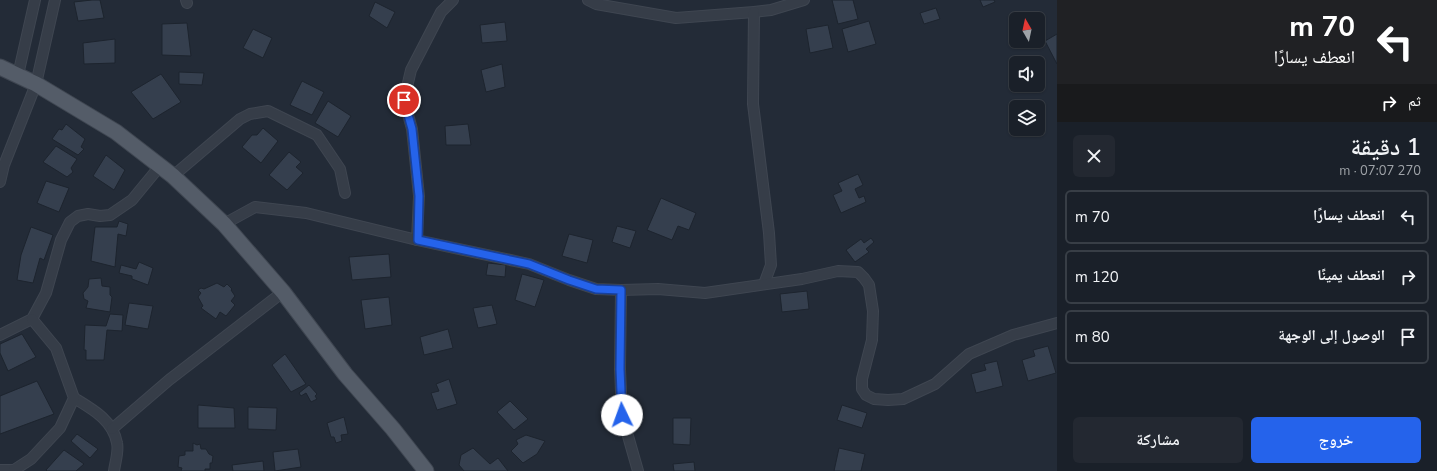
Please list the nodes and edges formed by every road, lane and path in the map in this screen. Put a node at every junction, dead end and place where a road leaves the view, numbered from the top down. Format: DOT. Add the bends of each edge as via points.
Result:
graph roads {
  1 [pos="35,0"];
  2 [pos="55,0"];
  3 [pos="453,0"];
  4 [pos="588,0"];
  5 [pos="804,0"];
  6 [pos="754,12"];
  7 [pos="0,67"];
  8 [pos="18,75"];
  9 [pos="36,84"];
  10 [pos="160,166"];
  11 [pos="173,176"];
  12 [pos="0,182"];
  13 [pos="345,193"];
  14 [pos="224,224"];
  15 [pos="418,240"];
  16 [pos="764,284"];
  17 [pos="621,290"];
  18 [pos="283,292"];
  19 [pos="32,319"];
  20 [pos="1057,323"];
  21 [pos="0,335"];
  22 [pos="74,398"];
  23 [pos="112,428"];
  24 [pos="420,469"];
  25 [pos="0,470"];
  26 [pos="14,470"];
  27 [pos="114,471"];
  28 [pos="638,471"];
  1 -- 8 [label="street"];
  2 -- 9 [label="street"];
  3 -- 15 [label="street" via="442,12 411,70 404,100 412,129 419,196"];
  4 -- 6 [label="street" via="596,4 676,18"];
  5 -- 6 [label="street" via="771,10"];
  6 -- 16 [label="street" via="753,104 771,265"];
  7 -- 8 [label="main road"];
  8 -- 9 [label="main road"];
  9 -- 10 [label="main road" via="116,132"];
  9 -- 12 [label="street" via="4,165"];
  10 -- 11 [label="main road"];
  10 -- 19 [label="street" via="132,200 110,215 88,214 78,216 70,222 46,293"];
  11 -- 13 [label="street" via="240,119 250,114 268,111 317,135 340,169"];
  11 -- 14 [label="main road"];
  14 -- 15 [label="street" via="255,207 306,213"];
  14 -- 18 [label="main road"];
  15 -- 17 [label="street" via="529,264 596,289"];
  16 -- 17 [label="street" via="705,293 658,289"];
  16 -- 20 [label="street" via="838,271 858,272 864,278 869,285 873,311 872,340 862,389 866,395 874,399 903,399 935,384 969,354 1013,334"];
  17 -- 28 [label="street" via="622,415"];
  18 -- 23 [label="street"];
  18 -- 24 [label="main road" via="344,374 393,429"];
  19 -- 21 [label="street"];
  19 -- 22 [label="street" via="56,348"];
  22 -- 23 [label="street" via="97,412"];
  22 -- 26 [label="street" via="60,428 31,459"];
  23 -- 27 [label="street" via="118,444"];
  25 -- 26 [label="street"];
}
